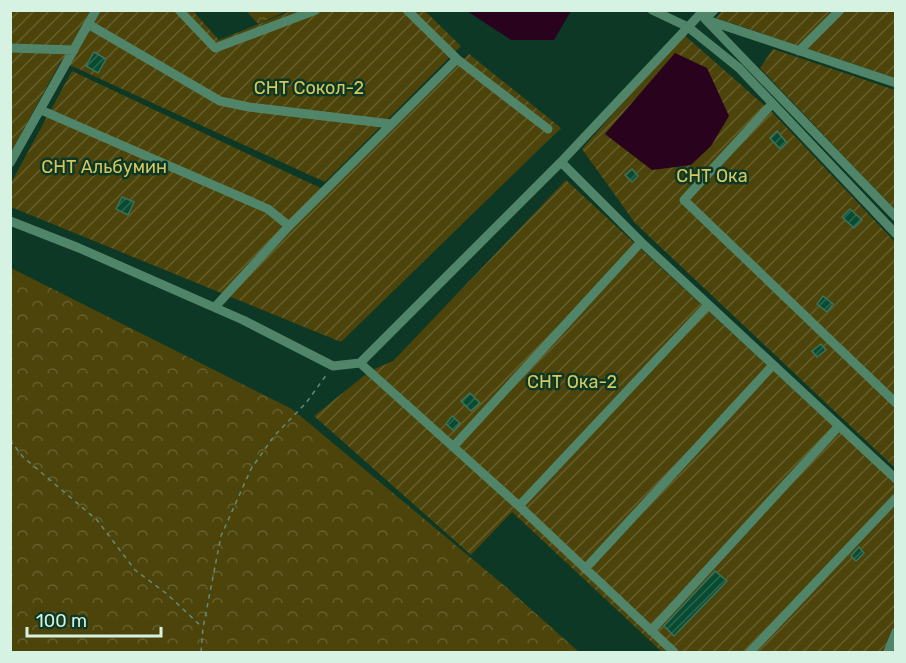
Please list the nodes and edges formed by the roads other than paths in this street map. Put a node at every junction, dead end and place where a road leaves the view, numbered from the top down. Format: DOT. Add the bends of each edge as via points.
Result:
graph roads {
  1 [pos="96,10"];
  2 [pos="179,10"];
  3 [pos="316,10"];
  4 [pos="407,10"];
  5 [pos="652,10"];
  6 [pos="714,10"];
  7 [pos="840,10"];
  8 [pos="702,16"];
  9 [pos="88,24"];
  10 [pos="688,27"];
  11 [pos="10,48"];
  12 [pos="74,50"];
  13 [pos="799,51"];
  14 [pos="457,59"];
  15 [pos="896,83"];
  16 [pos="772,104"];
  17 [pos="41,110"];
  18 [pos="392,124"];
  19 [pos="548,129"];
  20 [pos="561,162"];
  21 [pos="10,163"];
  22 [pos="896,217"];
  23 [pos="10,221"];
  24 [pos="289,226"];
  25 [pos="896,234"];
  26 [pos="641,242"];
  27 [pos="708,305"];
  28 [pos="215,307"];
  29 [pos="360,363"];
  30 [pos="773,365"];
  31 [pos="896,403"];
  32 [pos="839,426"];
  33 [pos="453,447"];
  34 [pos="896,479"];
  35 [pos="896,498"];
  36 [pos="519,506"];
  37 [pos="585,569"];
  38 [pos="651,631"];
  39 [pos="896,632"];
  40 [pos="674,652"];
  41 [pos="750,652"];
  42 [pos="888,652"];
  1 -- 9 [label="street"];
  2 -- 3 [label="street" via="215,48"];
  4 -- 14 [label="street"];
  5 -- 10 [label="street"];
  6 -- 8 [label="street"];
  7 -- 13 [label="street"];
  8 -- 10 [label="street"];
  8 -- 13 [label="street"];
  8 -- 22 [label="street"];
  9 -- 12 [label="street"];
  9 -- 18 [label="street" via="220,101"];
  10 -- 16 [label="street" via="739,68"];
  10 -- 20 [label="street"];
  11 -- 12 [label="street"];
  12 -- 17 [label="street"];
  13 -- 15 [label="street"];
  14 -- 18 [label="street"];
  14 -- 19 [label="street"];
  16 -- 25 [label="street"];
  16 -- 31 [label="street" via="684,200"];
  17 -- 21 [label="street"];
  17 -- 24 [label="street" via="268,208"];
  18 -- 24 [label="street"];
  20 -- 26 [label="street"];
  20 -- 29 [label="street"];
  23 -- 28 [label="street"];
  24 -- 28 [label="street"];
  26 -- 27 [label="street"];
  26 -- 33 [label="street"];
  27 -- 30 [label="street"];
  27 -- 36 [label="street"];
  28 -- 29 [label="street" via="333,366"];
  29 -- 33 [label="street"];
  30 -- 32 [label="street"];
  30 -- 37 [label="street"];
  32 -- 34 [label="street"];
  32 -- 38 [label="street"];
  33 -- 36 [label="street"];
  35 -- 41 [label="street"];
  36 -- 37 [label="street"];
  37 -- 38 [label="street"];
  38 -- 40 [label="street"];
  39 -- 42 [label="street"];
}
